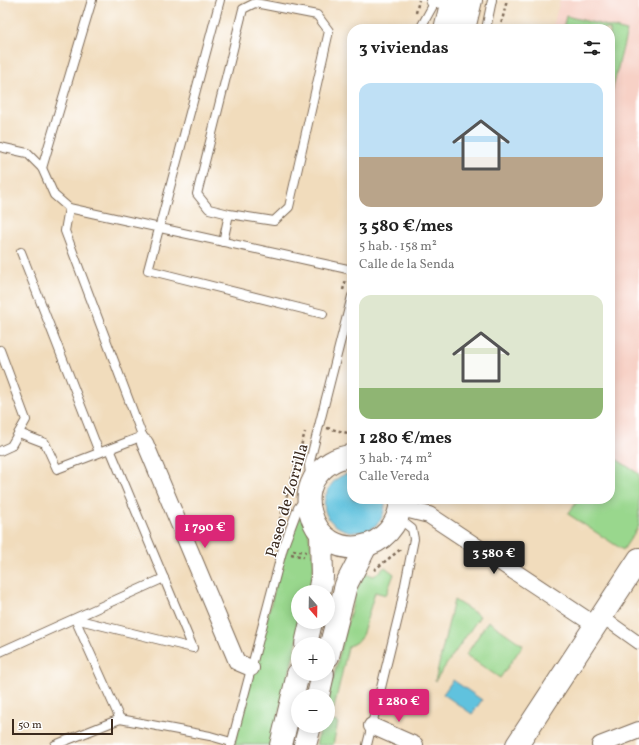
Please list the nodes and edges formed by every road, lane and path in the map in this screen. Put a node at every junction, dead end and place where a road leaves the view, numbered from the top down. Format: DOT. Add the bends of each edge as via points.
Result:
graph roads {
  1 [pos="92,0"];
  2 [pos="220,0"];
  3 [pos="436,0"];
  4 [pos="452,0"];
  5 [pos="507,0"];
  6 [pos="485,2"];
  7 [pos="423,24"];
  8 [pos="446,24"];
  9 [pos="468,24"];
  10 [pos="484,24"];
  11 [pos="501,24"];
  12 [pos="0,147"];
  13 [pos="42,168"];
  14 [pos="69,208"];
  15 [pos="229,214"];
  16 [pos="160,228"];
  17 [pos="223,242"];
  18 [pos="21,252"];
  19 [pos="347,268"];
  20 [pos="347,278"];
  21 [pos="341,297"];
  22 [pos="323,314"];
  23 [pos="347,316"];
  24 [pos="0,350"];
  25 [pos="305,431"];
  26 [pos="19,433"];
  27 [pos="144,440"];
  28 [pos="110,449"];
  29 [pos="0,451"];
  30 [pos="100,452"];
  31 [pos="347,452"];
  32 [pos="310,490"];
  33 [pos="400,508"];
  34 [pos="322,534"];
  35 [pos="274,538"];
  36 [pos="407,544"];
  37 [pos="366,546"];
  38 [pos="289,549"];
  39 [pos="307,552"];
  40 [pos="287,553"];
  41 [pos="307,558"];
  42 [pos="639,559"];
  43 [pos="367,569"];
  44 [pos="164,578"];
  45 [pos="320,585"];
  46 [pos="75,619"];
  47 [pos="598,620"];
  48 [pos="333,637"];
  49 [pos="639,643"];
  50 [pos="0,652"];
  51 [pos="251,668"];
  52 [pos="296,681"];
  53 [pos="120,719"];
  54 [pos="372,726"];
  55 [pos="639,730"];
  56 [pos="308,733"];
  57 [pos="231,744"];
  58 [pos="55,745"];
  59 [pos="281,745"];
  60 [pos="305,745"];
  61 [pos="367,745"];
  62 [pos="415,745"];
  63 [pos="517,745"];
  64 [pos="600,745"];
  1 -- 13 [label="lane"];
  2 -- 16 [label="lane"];
  3 -- 7 [label="lane"];
  4 -- 8 [label="main road"];
  5 -- 11 [label="path"];
  6 -- 9 [label="main road"];
  6 -- 10 [label="lane"];
  12 -- 13 [label="lane" via="27,153"];
  13 -- 14 [label="lane" via="54,194"];
  14 -- 16 [label="lane"];
  14 -- 27 [label="lane" via="65,231"];
  15 -- 15 [label="lane" via="209,209 197,194 242,10 255,3 317,15 329,31 289,207 274,221"];
  15 -- 17 [label="lane"];
  16 -- 17 [label="lane"];
  16 -- 22 [label="lane" via="148,270"];
  17 -- 19 [label="lane"];
  18 -- 30 [label="lane"];
  20 -- 21 [label="path"];
  23 -- 32 [label="lane" via="309,465"];
  24 -- 26 [label="lane" via="26,420"];
  25 -- 35 [label="path, Paseo de Zorrilla"];
  26 -- 29 [label="lane" via="11,446"];
  26 -- 30 [label="lane" via="45,443 57,469"];
  27 -- 28 [label="lane"];
  27 -- 51 [label="street" via="237,662"];
  28 -- 30 [label="lane"];
  28 -- 44 [label="lane"];
  31 -- 32 [label="main road, Paseo de Zorrilla" via="323,468"];
  32 -- 34 [label="main road, Paseo de Zorrilla" via="309,507 313,522"];
  32 -- 51 [label="lane" via="298,508 283,548"];
  33 -- 37 [label="main road, Paseo de Zorrilla" via="392,529 380,540"];
  33 -- 47 [label="street" via="429,515"];
  33 -- 54 [label="lane" via="412,529 414,539"];
  34 -- 37 [label="main road, Paseo de Zorrilla" via="342,546"];
  34 -- 45 [label="main road"];
  36 -- 43 [label="path" via="374,570"];
  37 -- 48 [label="main road" via="346,585"];
  38 -- 39 [label="path"];
  40 -- 41 [label="path"];
  42 -- 47 [label="main road"];
  44 -- 46 [label="lane"];
  44 -- 46 [label="lane" via="193,648"];
  46 -- 50 [label="lane"];
  46 -- 53 [label="lane"];
  47 -- 49 [label="street"];
  47 -- 63 [label="main road"];
  51 -- 57 [label="lane"];
  52 -- 59 [label="main road"];
  53 -- 57 [label="lane" via="210,736"];
  53 -- 58 [label="lane"];
  54 -- 61 [label="lane"];
  54 -- 62 [label="street"];
  55 -- 64 [label="street"];
  56 -- 60 [label="main road"];
}
